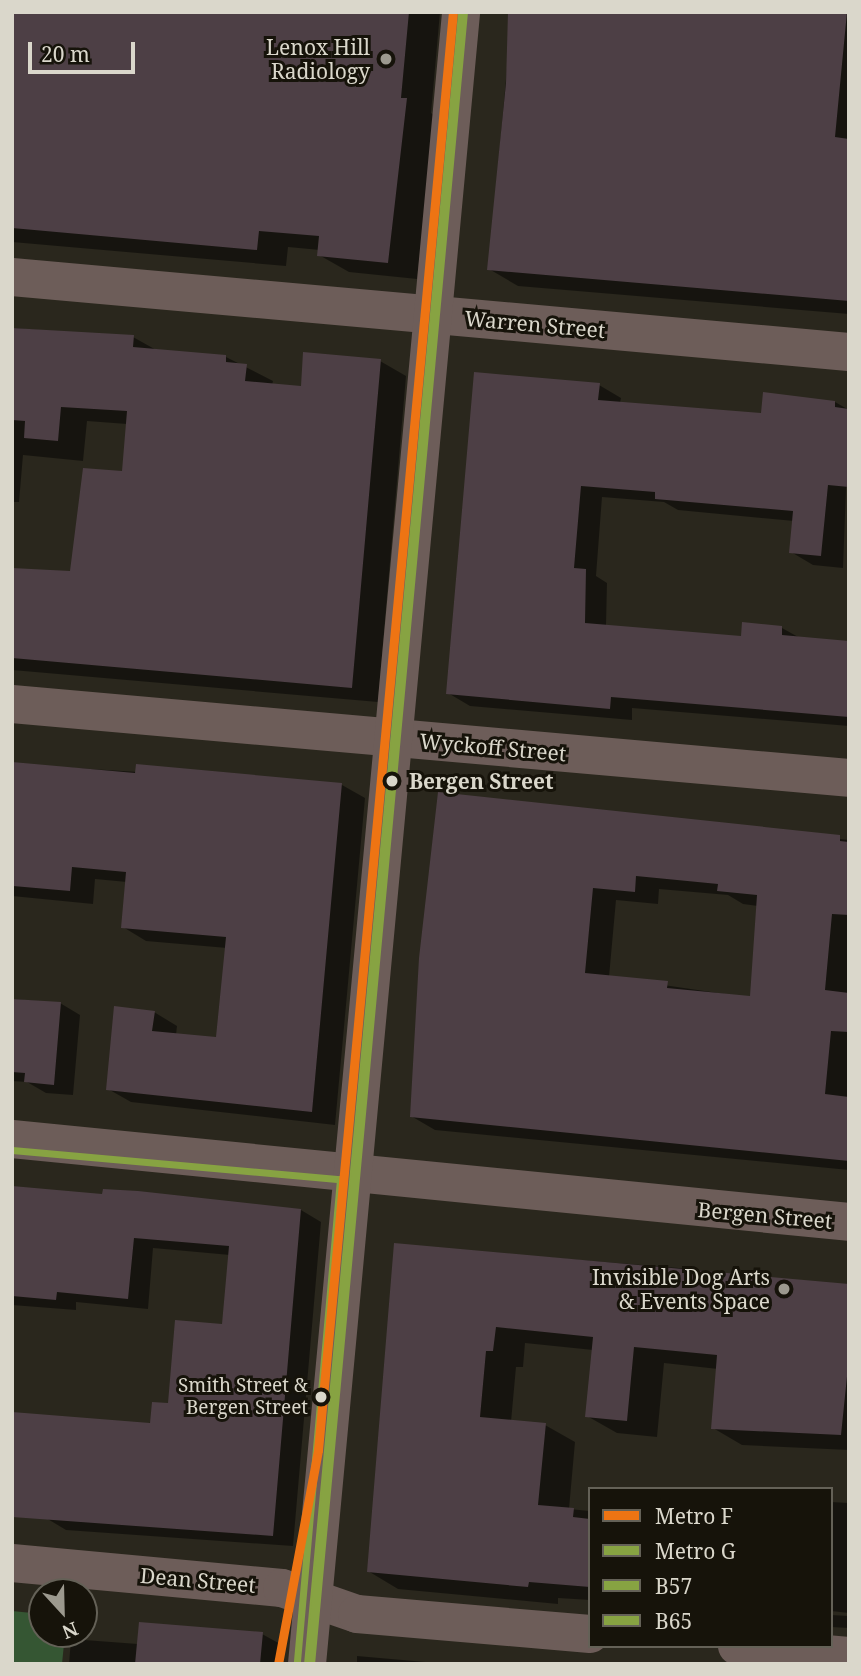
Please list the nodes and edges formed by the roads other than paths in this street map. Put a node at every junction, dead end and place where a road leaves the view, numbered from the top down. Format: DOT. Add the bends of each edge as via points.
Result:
graph roads {
  1 [pos="461,12"];
  2 [pos="12,277"];
  3 [pos="433,315"];
  4 [pos="849,352"];
  5 [pos="12,704"];
  6 [pos="394,739"];
  7 [pos="849,778"];
  8 [pos="12,1139"];
  9 [pos="351,1170"];
  10 [pos="849,1222"];
  11 [pos="12,1563"];
  12 [pos="313,1599"];
  13 [pos="588,1634"];
  14 [pos="759,1648"];
  15 [pos="849,1656"];
  16 [pos="307,1664"];
  1 -- 3 [label="street"];
  2 -- 3 [label="street, Warren Street"];
  3 -- 4 [label="street, Warren Street"];
  3 -- 6 [label="street"];
  5 -- 6 [label="street, Wyckoff Street"];
  6 -- 7 [label="street, Wyckoff Street"];
  6 -- 9 [label="street"];
  8 -- 9 [label="street, Bergen Street"];
  9 -- 10 [label="street, Bergen Street" via="676,1208"];
  9 -- 12 [label="street"];
  11 -- 12 [label="street, Dean Street" via="282,1587"];
  12 -- 13 [label="street, Dean Street" via="357,1614"];
  12 -- 16 [label="street"];
  14 -- 15 [label="street"];
}
